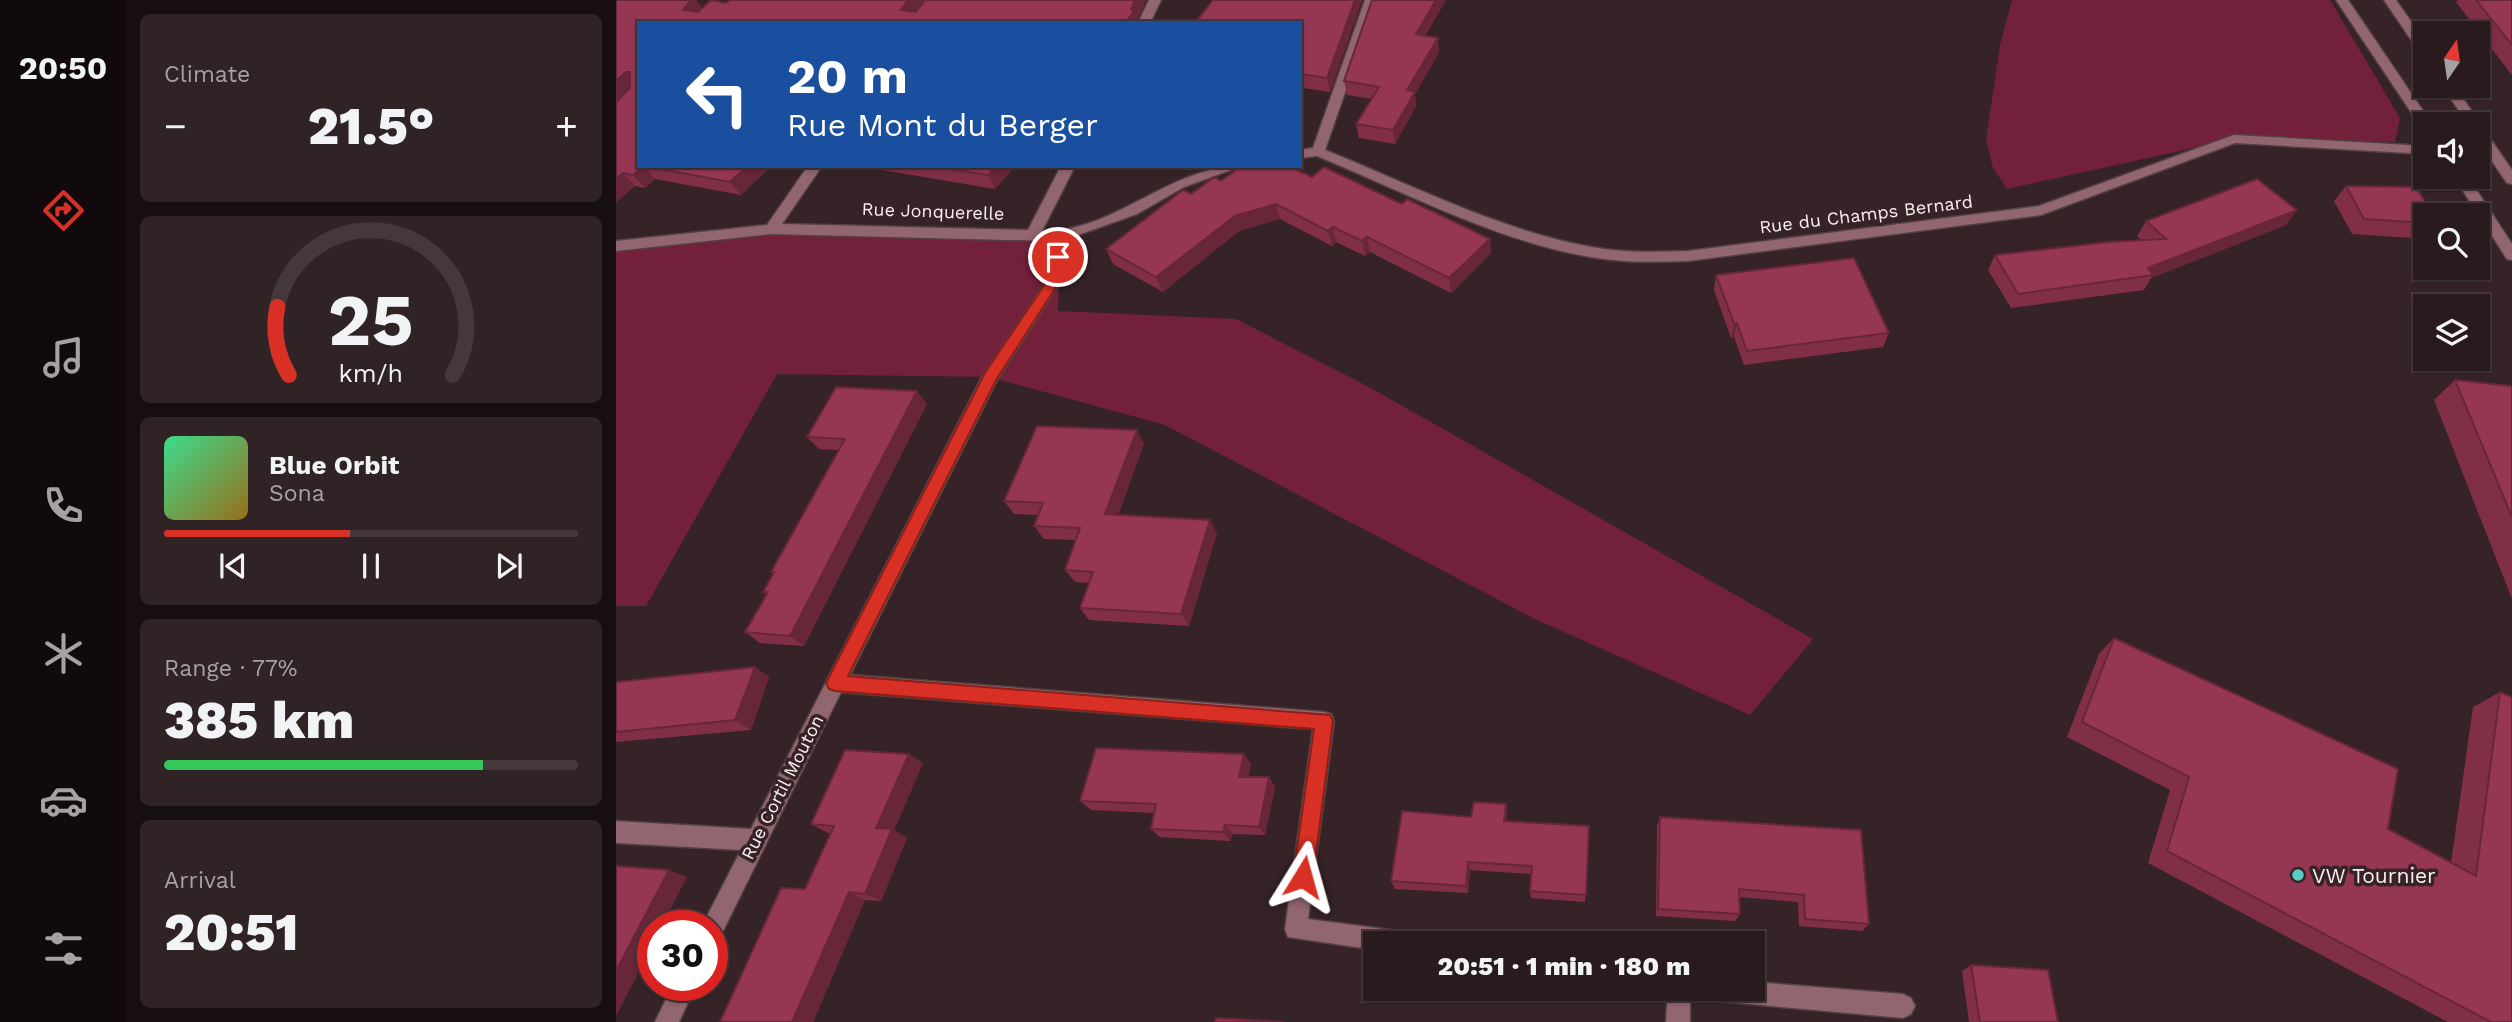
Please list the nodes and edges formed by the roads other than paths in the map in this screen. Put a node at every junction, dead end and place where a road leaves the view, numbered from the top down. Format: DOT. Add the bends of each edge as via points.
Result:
graph roads {
  1 [pos="1155,0"];
  2 [pos="1371,0"];
  3 [pos="2342,0"];
  4 [pos="2390,0"];
  5 [pos="1144,21"];
  6 [pos="2413,34"];
  7 [pos="2418,112"];
  8 [pos="2490,148"];
  9 [pos="2413,149"];
  10 [pos="1318,152"];
  11 [pos="1302,154"];
  12 [pos="2490,154"];
  13 [pos="2494,154"];
  14 [pos="814,168"];
  15 [pos="1067,168"];
  16 [pos="1229,168"];
  17 [pos="2512,180"];
  18 [pos="2469,189"];
  19 [pos="771,229"];
  20 [pos="1033,234"];
  21 [pos="1060,236"];
  22 [pos="616,246"];
  23 [pos="2512,255"];
  24 [pos="835,683"];
  25 [pos="616,832"];
  26 [pos="755,840"];
  27 [pos="721,910"];
  28 [pos="1363,938"];
  29 [pos="1765,994"];
  30 [pos="677,1001"];
  31 [pos="1679,1001"];
  32 [pos="1903,1006"];
  33 [pos="667,1022"];
  34 [pos="1678,1022"];
  1 -- 5 [label="street"];
  2 -- 10 [label="street"];
  3 -- 7 [label="street"];
  4 -- 6 [label="street"];
  8 -- 13 [label="street"];
  9 -- 10 [label="street, Rue du Champs Bernard" via="2234,139 2041,211 1688,256 1637,258 1584,251 1531,236"];
  10 -- 11 [label="street"];
  12 -- 13 [label="street"];
  13 -- 17 [label="street"];
  14 -- 19 [label="street"];
  15 -- 20 [label="street"];
  16 -- 21 [label="street, Rue Jonquerelle" via="1179,184 1132,211"];
  18 -- 23 [label="street"];
  19 -- 20 [label="street, Rue Jonquerelle" via="853,227"];
  19 -- 22 [label="street, Rue Jonquerelle"];
  20 -- 21 [label="street, Rue Jonquerelle"];
  21 -- 24 [label="street, Rue Cortil Mouton" via="1056,278 990,377"];
  24 -- 26 [label="street, Rue Cortil Mouton"];
  24 -- 28 [label="street" via="1324,721 1296,929"];
  25 -- 26 [label="street"];
  26 -- 27 [label="street, Rue Cortil Mouton"];
  29 -- 32 [label="street"];
  30 -- 33 [label="street"];
  31 -- 34 [label="street"];
}
